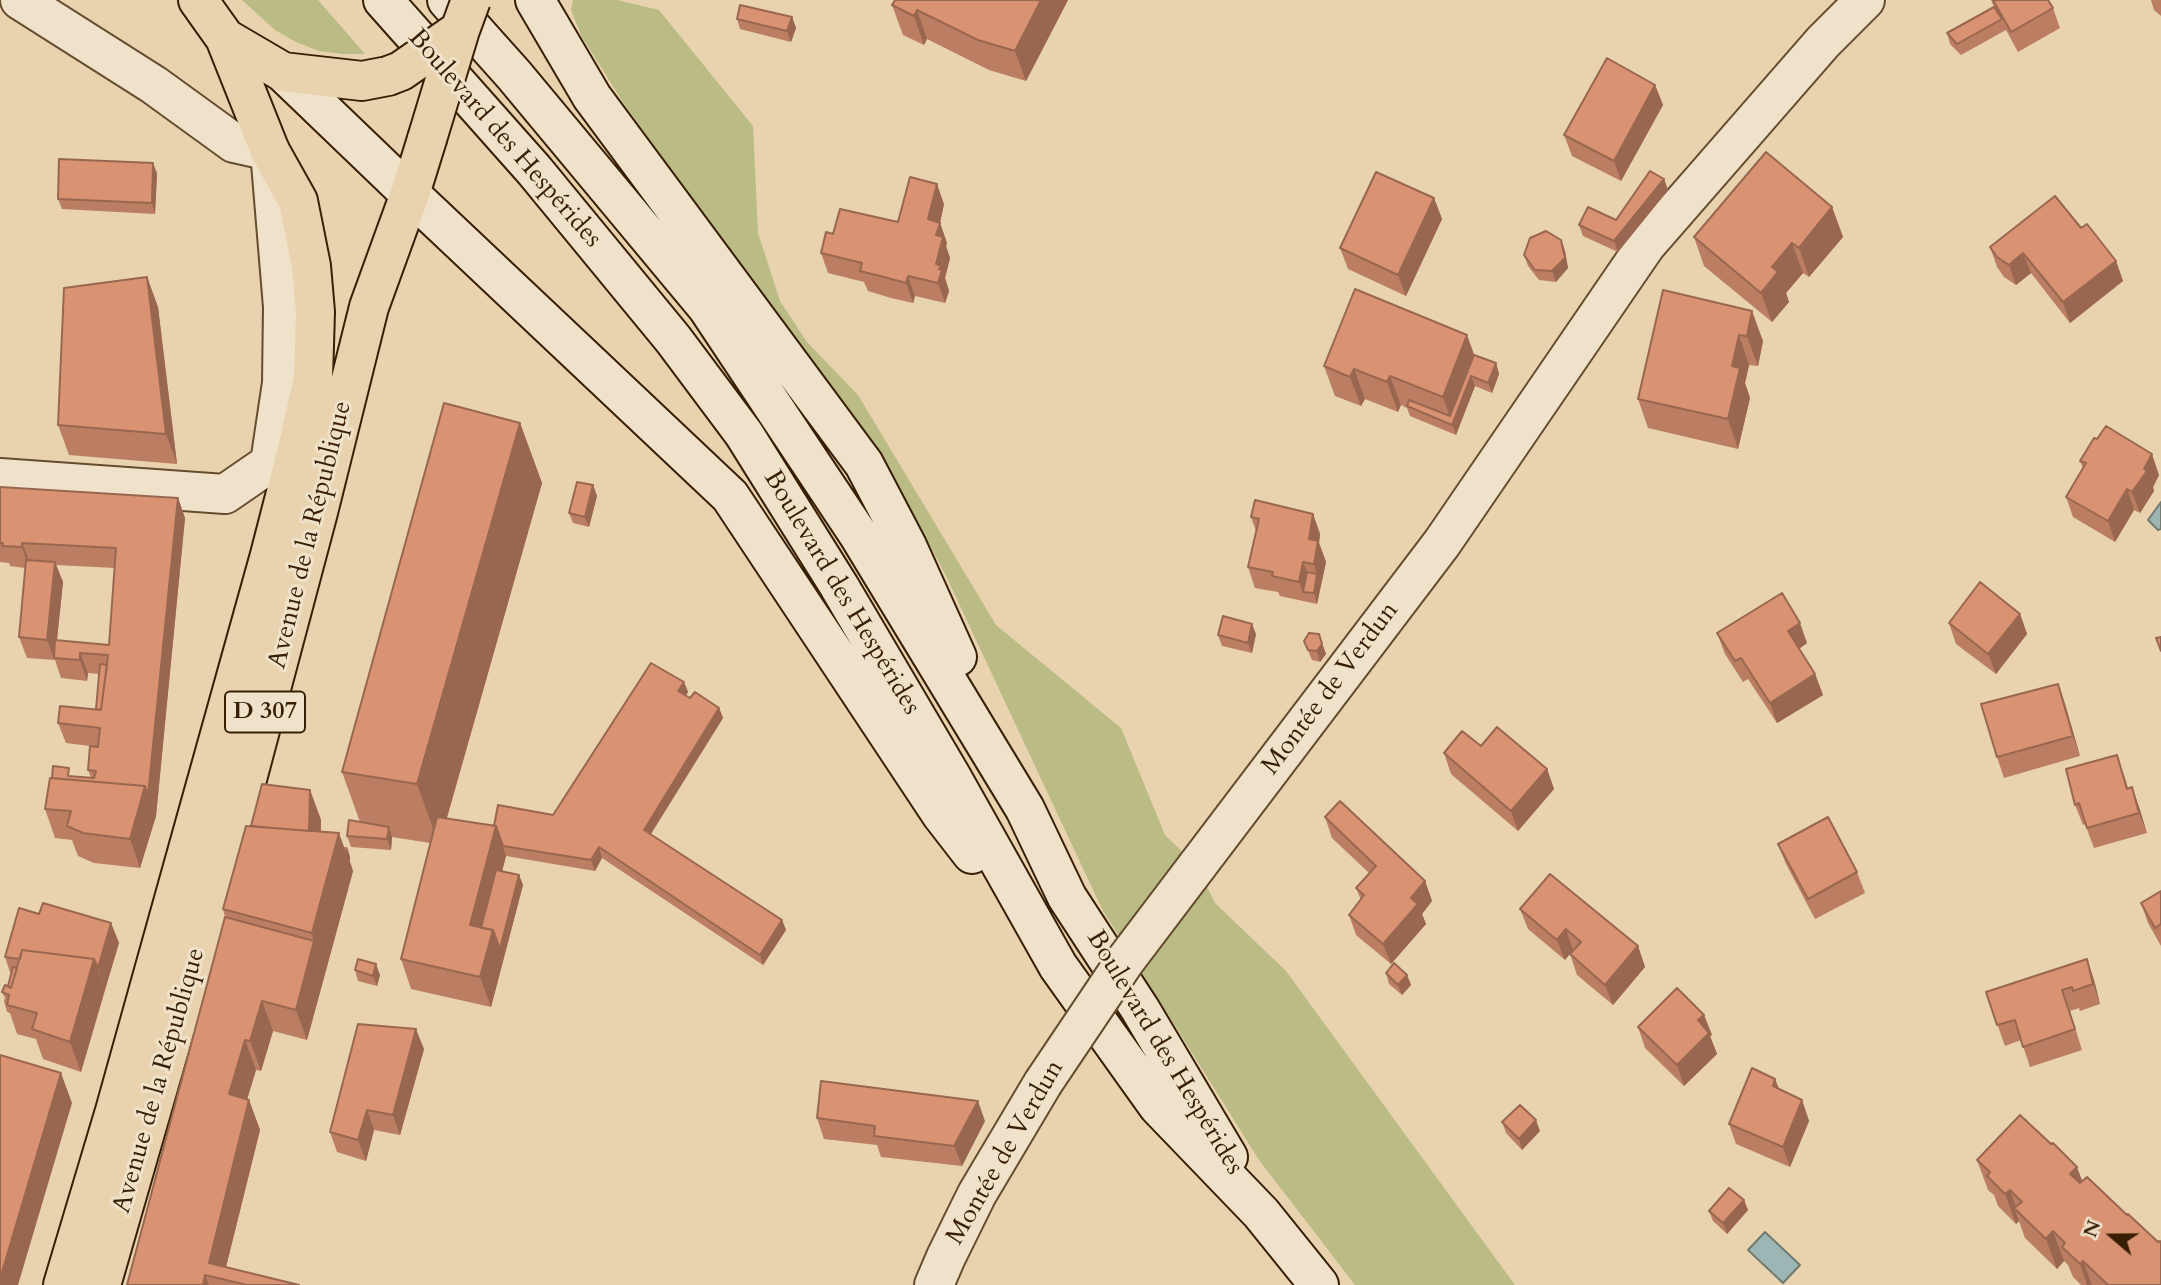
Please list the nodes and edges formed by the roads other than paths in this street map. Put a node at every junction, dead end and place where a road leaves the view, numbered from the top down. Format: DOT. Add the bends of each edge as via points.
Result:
graph roads {
  1 [pos="20,0"];
  2 [pos="198,0"];
  3 [pos="383,0"];
  4 [pos="536,0"];
  5 [pos="1865,0"];
  6 [pos="459,10"];
  7 [pos="225,38"];
  8 [pos="284,72"];
  9 [pos="270,151"];
  10 [pos="410,194"];
  11 [pos="0,478"];
  12 [pos="1025,809"];
  13 [pos="1058,966"];
  14 [pos="1261,1213"];
  15 [pos="63,1285"];
  16 [pos="101,1285"];
  17 [pos="934,1285"];
  18 [pos="1319,1285"];
  1 -- 9 [label="main road" via="154,85 234,143"];
  2 -- 7 [label="main road"];
  3 -- 13 [label="main road, Boulevard des Hespérides" via="534,170 744,434 839,586"];
  4 -- 12 [label="main road" via="592,97 864,464 907,545"];
  5 -- 17 [label="main road, Montée de Verdun, bridge" via="1646,245 1442,543 1125,961 977,1194"];
  6 -- 8 [label="main road, bridge" via="401,71 388,76 362,81"];
  6 -- 10 [label="main road, Avenue de la République / D 307, bridge"];
  6 -- 12 [label="main road, Boulevard des Hespérides" via="707,307 859,534"];
  7 -- 8 [label="main road"];
  7 -- 9 [label="main road, Avenue de la République / D 307"];
  8 -- 10 [label="main road"];
  9 -- 11 [label="main road, Avenue de la République" via="283,307 282,383 270,463 225,494"];
  9 -- 15 [label="main road, Avenue de la République / D 307" via="298,201 307,248 314,312 313,378 270,555"];
  10 -- 13 [label="main road" via="730,496 942,814"];
  10 -- 16 [label="main road, Avenue de la République / D 307" via="369,307 247,779"];
  12 -- 14 [label="main road, Boulevard des Hespérides" via="1067,897 1140,1009"];
  13 -- 14 [label="main road, Boulevard des Hespérides" via="1158,1106"];
  14 -- 18 [label="main road, Boulevard des Hespérides"];
}
